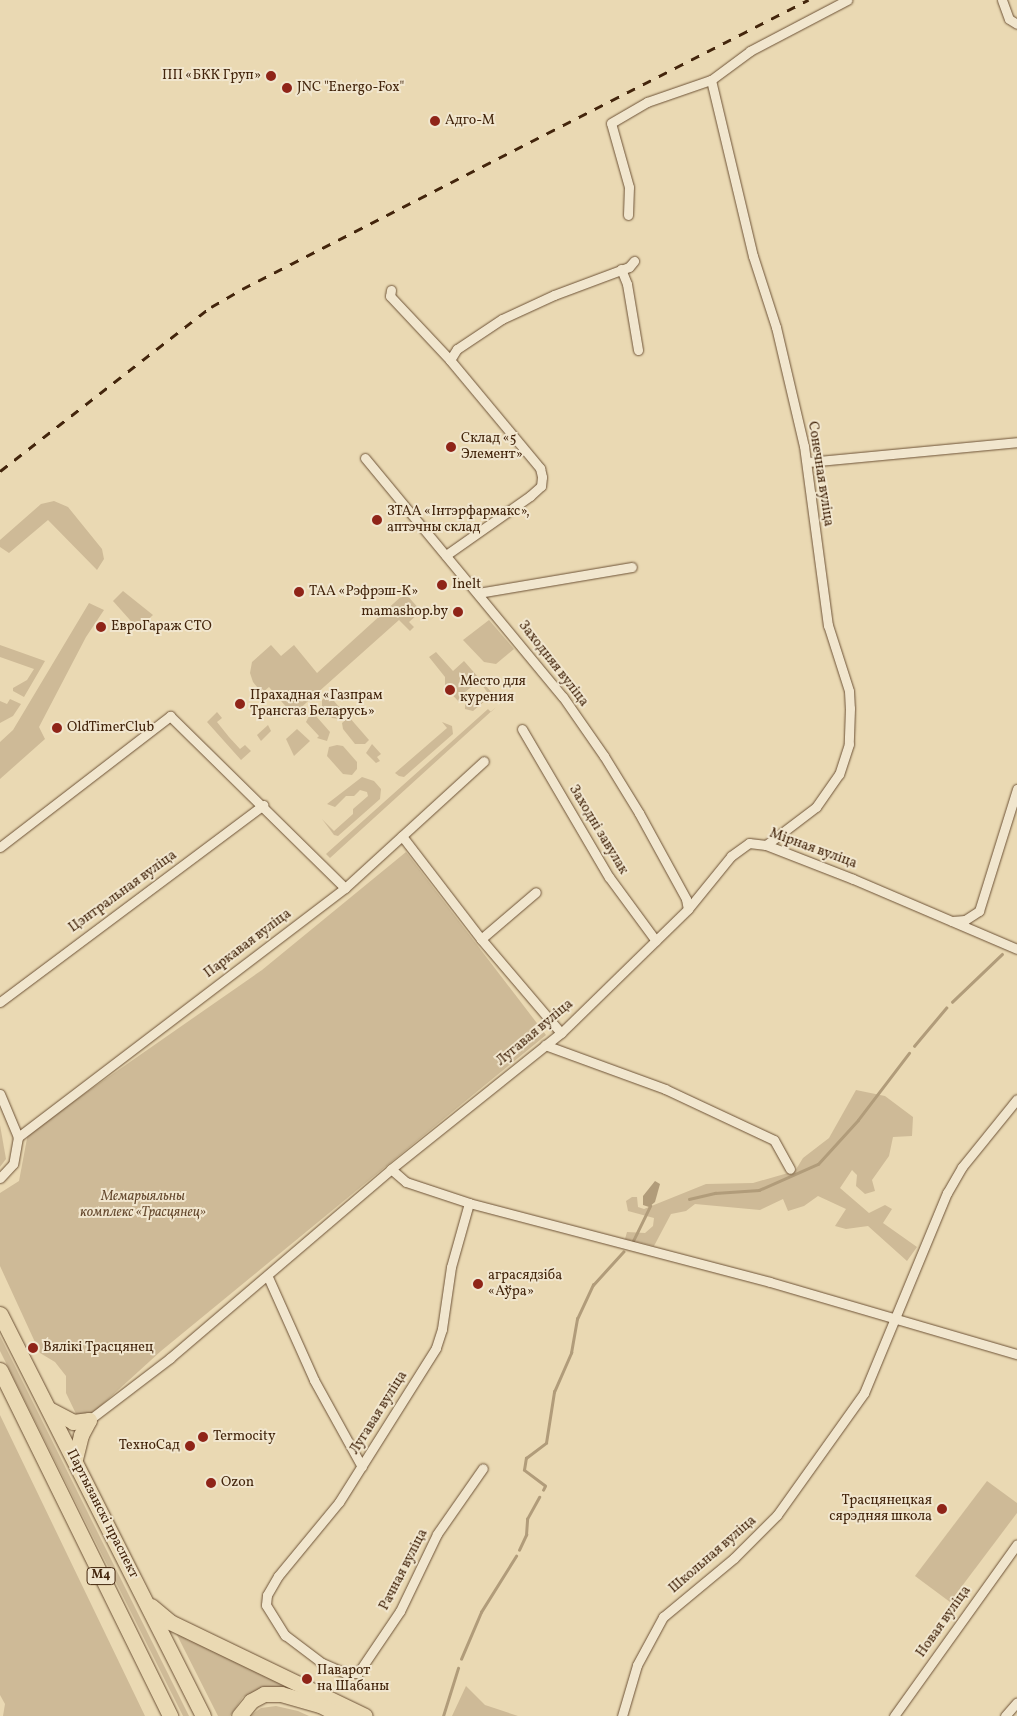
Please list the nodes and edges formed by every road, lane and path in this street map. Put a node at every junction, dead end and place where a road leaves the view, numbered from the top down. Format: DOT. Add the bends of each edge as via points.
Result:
graph roads {
  1 [pos="847,0"];
  2 [pos="1002,0"];
  3 [pos="1017,24"];
  4 [pos="711,80"];
  5 [pos="628,215"];
  6 [pos="634,260"];
  7 [pos="621,269"];
  8 [pos="391,290"];
  9 [pos="638,350"];
  10 [pos="450,360"];
  11 [pos="1017,442"];
  12 [pos="365,458"];
  13 [pos="807,462"];
  14 [pos="446,556"];
  15 [pos="632,567"];
  16 [pos="478,593"];
  17 [pos="522,730"];
  18 [pos="484,761"];
  19 [pos="1017,789"];
  20 [pos="263,805"];
  21 [pos="402,836"];
  22 [pos="766,845"];
  23 [pos="0,847"];
  24 [pos="345,888"];
  25 [pos="536,892"];
  26 [pos="688,909"];
  27 [pos="979,911"];
  28 [pos="949,920"];
  29 [pos="971,930"];
  30 [pos="481,939"];
  31 [pos="656,941"];
  32 [pos="1017,949"];
  33 [pos="0,1002"];
  34 [pos="560,1032"];
  35 [pos="545,1045"];
  36 [pos="0,1094"];
  37 [pos="1017,1099"];
  38 [pos="18,1137"];
  39 [pos="391,1169"];
  40 [pos="790,1169"];
  41 [pos="0,1178"];
  42 [pos="469,1202"];
  43 [pos="268,1277"];
  44 [pos="0,1314"];
  45 [pos="894,1317"];
  46 [pos="1017,1354"];
  47 [pos="0,1370"];
  48 [pos="49,1409"];
  49 [pos="89,1420"];
  50 [pos="75,1459"];
  51 [pos="362,1467"];
  52 [pos="483,1468"];
  53 [pos="1017,1544"];
  54 [pos="146,1602"];
  55 [pos="345,1673"];
  56 [pos="1017,1702"];
  57 [pos="170,1716"];
  58 [pos="203,1716"];
  59 [pos="239,1716"];
  60 [pos="341,1716"];
  61 [pos="365,1716"];
  62 [pos="622,1716"];
  63 [pos="894,1716"];
  64 [pos="1005,1716"];
  1 -- 4 [label="street" via="750,51"];
  2 -- 3 [label="street" via="1009,19"];
  4 -- 5 [label="street" via="647,102 611,123 629,187"];
  4 -- 13 [label="street, Сонечная вуліца" via="753,256 776,327"];
  6 -- 7 [label="street"];
  7 -- 9 [label="street" via="628,284"];
  7 -- 10 [label="street" via="502,319 457,349"];
  8 -- 10 [label="street" via="390,296"];
  10 -- 14 [label="street" via="540,468 542,477 541,486 530,496"];
  11 -- 13 [label="street"];
  12 -- 14 [label="street, Заходняя вуліца"];
  13 -- 22 [label="street, Сонечная вуліца" via="828,625 849,691 849,744 845,762 822,799"];
  14 -- 16 [label="street, Заходняя вуліца"];
  15 -- 16 [label="street"];
  16 -- 26 [label="street, Заходняя вуліца" via="563,697 604,756 686,899"];
  17 -- 31 [label="street, Заходні завулак" via="610,877"];
  18 -- 21 [label="street, Паркавая вуліца"];
  19 -- 27 [label="street"];
  20 -- 23 [label="street" via="170,716"];
  20 -- 24 [label="street"];
  20 -- 33 [label="street, Цэнтральная вуліца"];
  21 -- 24 [label="street, Паркавая вуліца"];
  21 -- 30 [label="street"];
  22 -- 26 [label="street, Мірная вуліца" via="749,843 737,850"];
  22 -- 28 [label="street, Мірная вуліца"];
  24 -- 38 [label="street, Паркавая вуліца"];
  25 -- 30 [label="street"];
  26 -- 31 [label="street, Лугавая вуліца"];
  27 -- 28 [label="street" via="965,920"];
  27 -- 29 [label="street"];
  28 -- 29 [label="street, Мірная вуліца"];
  29 -- 32 [label="street, Мірная вуліца"];
  30 -- 34 [label="street"];
  31 -- 34 [label="street, Лугавая вуліца"];
  34 -- 35 [label="street, Лугавая вуліца"];
  35 -- 39 [label="street, Лугавая вуліца"];
  35 -- 40 [label="street" via="666,1089 774,1140"];
  36 -- 38 [label="street"];
  37 -- 45 [label="street, Школьная вуліца" via="962,1167 947,1193"];
  38 -- 41 [label="street" via="13,1164"];
  39 -- 42 [label="street" via="406,1182"];
  39 -- 43 [label="street, Лугавая вуліца"];
  42 -- 45 [label="street"];
  42 -- 51 [label="street, Лугавая вуліца" via="451,1267 439,1341"];
  43 -- 49 [label="street, Лугавая вуліца" via="130,1391"];
  43 -- 51 [label="street, Лугавая вуліца" via="314,1380"];
  44 -- 48 [label="highway, Партызанскі праспект / М4"];
  45 -- 46 [label="street"];
  45 -- 62 [label="street, Школьная вуліца" via="870,1383 777,1515 734,1558 663,1618 637,1664"];
  47 -- 57 [label="highway, Партызанскі праспект / М4"];
  48 -- 49 [label="highway" via="73,1422"];
  48 -- 50 [label="highway, Партызанскі праспект / М4"];
  49 -- 50 [label="highway" via="80,1434"];
  50 -- 54 [label="highway, Партызанскі праспект / М4"];
  51 -- 55 [label="street, Лугавая вуліца" via="329,1516 278,1576 267,1594 266,1606 285,1635 322,1663"];
  52 -- 55 [label="street, Рачная вуліца" via="437,1534 400,1611 369,1661 358,1673"];
  53 -- 63 [label="street, Новая вуліца"];
  54 -- 58 [label="highway, Партызанскі праспект / М4"];
  54 -- 61 [label="highway" via="170,1622"];
  56 -- 64 [label="street"];
  59 -- 60 [label="highway" via="251,1701 264,1694 282,1694"];
}
